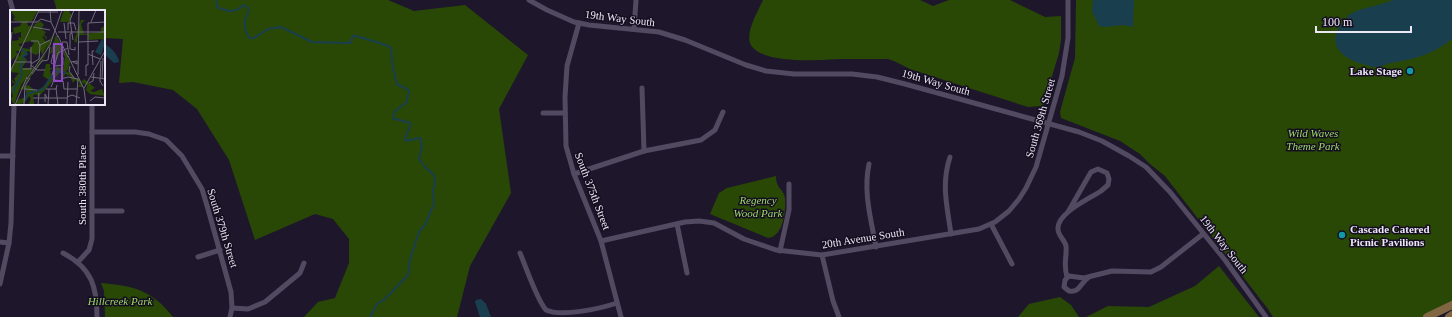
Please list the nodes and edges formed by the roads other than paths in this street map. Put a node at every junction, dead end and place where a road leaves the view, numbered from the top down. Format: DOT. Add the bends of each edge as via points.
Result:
graph roads {
  1 [pos="10,0"];
  2 [pos="529,0"];
  3 [pos="636,0"];
  4 [pos="1068,0"];
  5 [pos="13,10"];
  6 [pos="579,23"];
  7 [pos="634,29"];
  8 [pos="642,88"];
  9 [pos="14,105"];
  10 [pos="92,105"];
  11 [pos="723,112"];
  12 [pos="544,113"];
  13 [pos="565,113"];
  14 [pos="1048,124"];
  15 [pos="92,132"];
  16 [pos="644,151"];
  17 [pos="0,156"];
  18 [pos="13,156"];
  19 [pos="950,157"];
  20 [pos="870,164"];
  21 [pos="574,174"];
  22 [pos="789,184"];
  23 [pos="92,211"];
  24 [pos="122,211"];
  25 [pos="1068,212"];
  26 [pos="677,224"];
  27 [pos="991,224"];
  28 [pos="951,234"];
  29 [pos="1203,234"];
  30 [pos="601,241"];
  31 [pos="0,242"];
  32 [pos="9,243"];
  33 [pos="876,247"];
  34 [pos="220,250"];
  35 [pos="780,251"];
  36 [pos="63,253"];
  37 [pos="520,253"];
  38 [pos="822,256"];
  39 [pos="198,257"];
  40 [pos="78,262"];
  41 [pos="304,263"];
  42 [pos="1012,264"];
  43 [pos="687,273"];
  44 [pos="1067,277"];
  45 [pos="1088,278"];
  46 [pos="0,284"];
  47 [pos="617,303"];
  48 [pos="1452,304"];
  49 [pos="232,308"];
  50 [pos="1452,315"];
  51 [pos="570,316"];
  52 [pos="97,317"];
  53 [pos="230,317"];
  54 [pos="621,317"];
  55 [pos="839,317"];
  56 [pos="1266,317"];
  57 [pos="1427,317"];
  58 [pos="1449,317"];
  1 -- 5 [label="street"];
  2 -- 6 [label="street, 19th Way South"];
  3 -- 7 [label="street"];
  4 -- 14 [label="street, South 369th Street" via="1067,46 1062,76"];
  6 -- 7 [label="street, 19th Way South"];
  6 -- 13 [label="street, South 375th Street" via="567,66"];
  7 -- 14 [label="street, 19th Way South" via="659,32 685,40 766,71 876,77"];
  8 -- 16 [label="street"];
  9 -- 18 [label="street"];
  10 -- 15 [label="street, South 380th Place"];
  11 -- 16 [label="street" via="716,129 703,139"];
  12 -- 13 [label="street"];
  13 -- 21 [label="street, South 375th Street" via="566,146"];
  14 -- 27 [label="street, South 369th Street" via="1036,167 1026,188 1009,211"];
  14 -- 29 [label="street, 19th Way South" via="1102,140 1137,161 1170,192"];
  15 -- 23 [label="street, South 380th Place"];
  15 -- 34 [label="street, South 379th Street" via="141,132 166,140 182,156 202,189"];
  16 -- 21 [label="street"];
  17 -- 18 [label="street"];
  18 -- 32 [label="street"];
  19 -- 28 [label="street" via="944,185"];
  20 -- 33 [label="street" via="867,195"];
  21 -- 30 [label="street, South 375th Street"];
  22 -- 35 [label="street" via="789,210"];
  23 -- 24 [label="street"];
  23 -- 40 [label="street, South 380th Place" via="91,245"];
  25 -- 25 [label="street" via="1104,188 1109,181 1107,173 1098,169 1092,172"];
  25 -- 44 [label="street" via="1058,229 1066,245 1064,265"];
  26 -- 30 [label="street, 20th Avenue South"];
  26 -- 35 [label="street, 20th Avenue South" via="699,221 714,223 744,239"];
  26 -- 43 [label="street"];
  27 -- 28 [label="street, 20th Avenue South"];
  27 -- 42 [label="street"];
  28 -- 33 [label="street, 20th Avenue South"];
  29 -- 45 [label="street" via="1153,271 1112,271"];
  29 -- 56 [label="street, 19th Way South"];
  30 -- 47 [label="street, South 375th Street"];
  31 -- 32 [label="street"];
  32 -- 46 [label="street"];
  33 -- 38 [label="street, 20th Avenue South"];
  34 -- 39 [label="street"];
  34 -- 49 [label="street, South 379th Street" via="230,287"];
  35 -- 38 [label="street, 20th Avenue South"];
  36 -- 40 [label="street"];
  37 -- 51 [label="street" via="544,308 554,315"];
  38 -- 55 [label="street"];
  40 -- 52 [label="street" via="95,287"];
  41 -- 49 [label="street" via="300,273 265,302 248,308"];
  44 -- 45 [label="street"];
  44 -- 45 [label="street" via="1064,287 1072,292 1078,290 1082,282"];
  47 -- 51 [label="street"];
  47 -- 54 [label="street, South 375th Street"];
  48 -- 57 [label="main road"];
  49 -- 53 [label="street, South 379th Street"];
  50 -- 58 [label="main road"];
}
